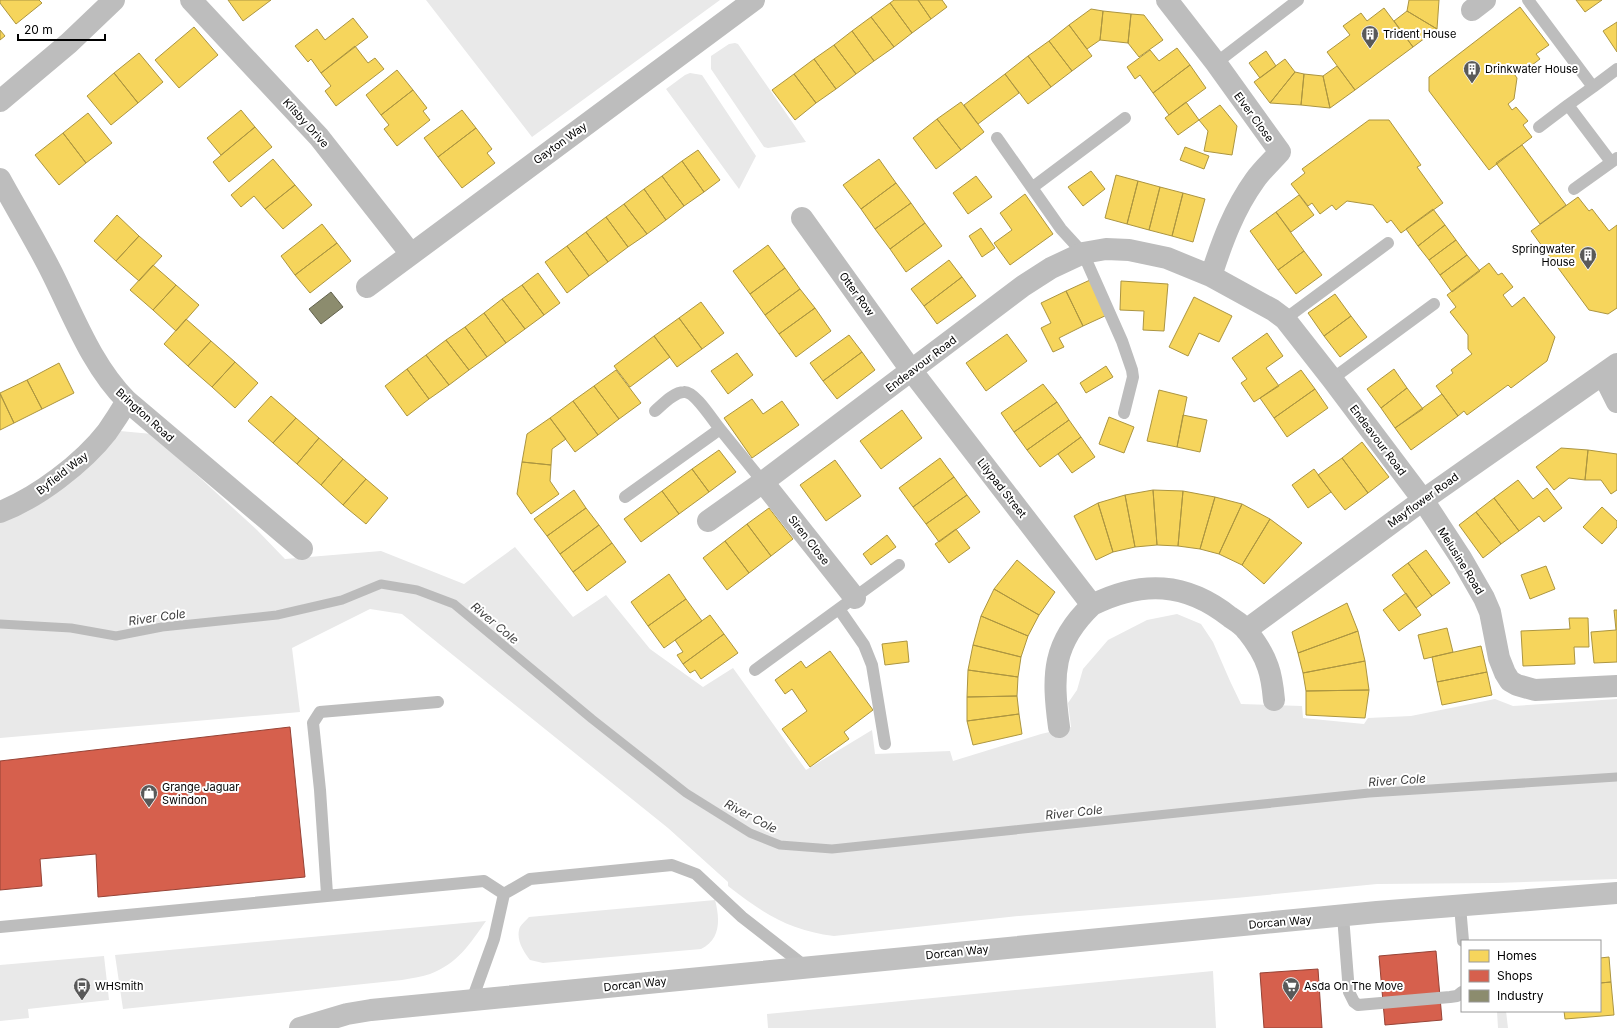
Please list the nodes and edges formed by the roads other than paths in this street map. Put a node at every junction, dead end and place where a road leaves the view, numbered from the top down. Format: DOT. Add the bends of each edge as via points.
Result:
graph roads {
  1 [pos="114,0"];
  2 [pos="191,0"];
  3 [pos="754,0"];
  4 [pos="1167,0"];
  5 [pos="1298,0"];
  6 [pos="1528,0"];
  7 [pos="1216,64"];
  8 [pos="1617,69"];
  9 [pos="1592,87"];
  10 [pos="0,101"];
  11 [pos="1568,105"];
  12 [pos="1125,118"];
  13 [pos="1539,127"];
  14 [pos="997,138"];
  15 [pos="1614,160"];
  16 [pos="0,179"];
  17 [pos="1032,187"];
  18 [pos="1574,189"];
  19 [pos="802,218"];
  20 [pos="1388,243"];
  21 [pos="1083,253"];
  22 [pos="411,254"];
  23 [pos="1211,276"];
  24 [pos="367,287"];
  25 [pos="1434,304"];
  26 [pos="1285,319"];
  27 [pos="1610,369"];
  28 [pos="911,370"];
  29 [pos="1332,379"];
  30 [pos="128,401"];
  31 [pos="1617,402"];
  32 [pos="655,411"];
  33 [pos="1124,413"];
  34 [pos="720,429"];
  35 [pos="763,482"];
  36 [pos="625,497"];
  37 [pos="1423,500"];
  38 [pos="0,512"];
  39 [pos="708,521"];
  40 [pos="302,549"];
  41 [pos="899,565"];
  42 [pos="847,604"];
  43 [pos="1092,606"];
  44 [pos="1246,630"];
  45 [pos="755,670"];
  46 [pos="1617,686"];
  47 [pos="1274,700"];
  48 [pos="438,702"];
  49 [pos="1059,727"];
  50 [pos="885,744"];
  51 [pos="1617,893"];
  52 [pos="327,894"];
  53 [pos="504,894"];
  54 [pos="1460,906"];
  55 [pos="1343,916"];
  56 [pos="0,927"];
  57 [pos="1463,940"];
  58 [pos="806,967"];
  59 [pos="1461,993"];
  60 [pos="472,1000"];
  61 [pos="300,1028"];
  1 -- 10 [label="street" via="69,43"];
  2 -- 22 [label="street, Kilsby Drive" via="319,137"];
  3 -- 22 [label="street, Gayton Way"];
  4 -- 7 [label="street, Elver Close"];
  5 -- 7 [label="lane"];
  6 -- 9 [label="lane"];
  7 -- 23 [label="street, Elver Close" via="1280,152 1240,202"];
  8 -- 9 [label="lane"];
  9 -- 11 [label="lane"];
  11 -- 13 [label="lane"];
  11 -- 15 [label="lane"];
  12 -- 17 [label="lane"];
  14 -- 17 [label="lane"];
  15 -- 18 [label="lane"];
  16 -- 30 [label="street, Brington Road" via="51,271 94,358 115,389"];
  17 -- 21 [label="lane" via="1061,229"];
  19 -- 28 [label="street, Otter Row"];
  20 -- 26 [label="lane"];
  21 -- 23 [label="street, Endeavour Road" via="1106,249 1129,250 1167,258"];
  21 -- 28 [label="street, Endeavour Road" via="1051,268 1023,286"];
  21 -- 33 [label="lane" via="1132,370 1133,376"];
  22 -- 24 [label="street, Gayton Way"];
  23 -- 26 [label="street, Endeavour Road" via="1263,303"];
  25 -- 29 [label="lane"];
  26 -- 29 [label="street, Endeavour Road"];
  27 -- 31 [label="street"];
  27 -- 37 [label="street, Mayflower Road"];
  28 -- 35 [label="street, Endeavour Road"];
  28 -- 43 [label="street, Lilypad Street"];
  29 -- 37 [label="street, Endeavour Road"];
  30 -- 38 [label="street, Byfield Way" via="93,448 75,465 28,499"];
  30 -- 40 [label="street, Brington Road"];
  32 -- 34 [label="lane" via="675,395 689,392"];
  34 -- 35 [label="lane"];
  34 -- 36 [label="lane"];
  35 -- 39 [label="street, Endeavour Road"];
  35 -- 42 [label="street, Siren Close"];
  37 -- 44 [label="street, Mayflower Road"];
  37 -- 46 [label="street, Melusine Road" via="1484,598 1490,612 1499,658 1510,681 1535,690"];
  41 -- 42 [label="lane"];
  42 -- 45 [label="lane"];
  42 -- 50 [label="lane" via="872,665"];
  43 -- 44 [label="street" via="1124,592 1153,588 1183,591 1202,598"];
  43 -- 49 [label="street" via="1078,618 1061,648 1054,689"];
  44 -- 47 [label="street" via="1268,666"];
  48 -- 52 [label="lane" via="320,712 313,723"];
  51 -- 54 [label="main road, Dorcan Way"];
  52 -- 53 [label="lane" via="484,881"];
  52 -- 56 [label="lane"];
  53 -- 58 [label="lane" via="530,879 672,865 696,874 742,917"];
  53 -- 60 [label="lane" via="494,940"];
  54 -- 55 [label="main road, Dorcan Way"];
  54 -- 57 [label="lane"];
  55 -- 58 [label="main road, Dorcan Way"];
  55 -- 59 [label="lane" via="1350,992 1354,1002 1358,1004 1450,997"];
  58 -- 60 [label="main road, Dorcan Way"];
  60 -- 61 [label="main road, Dorcan Way" via="355,1013"];
}
